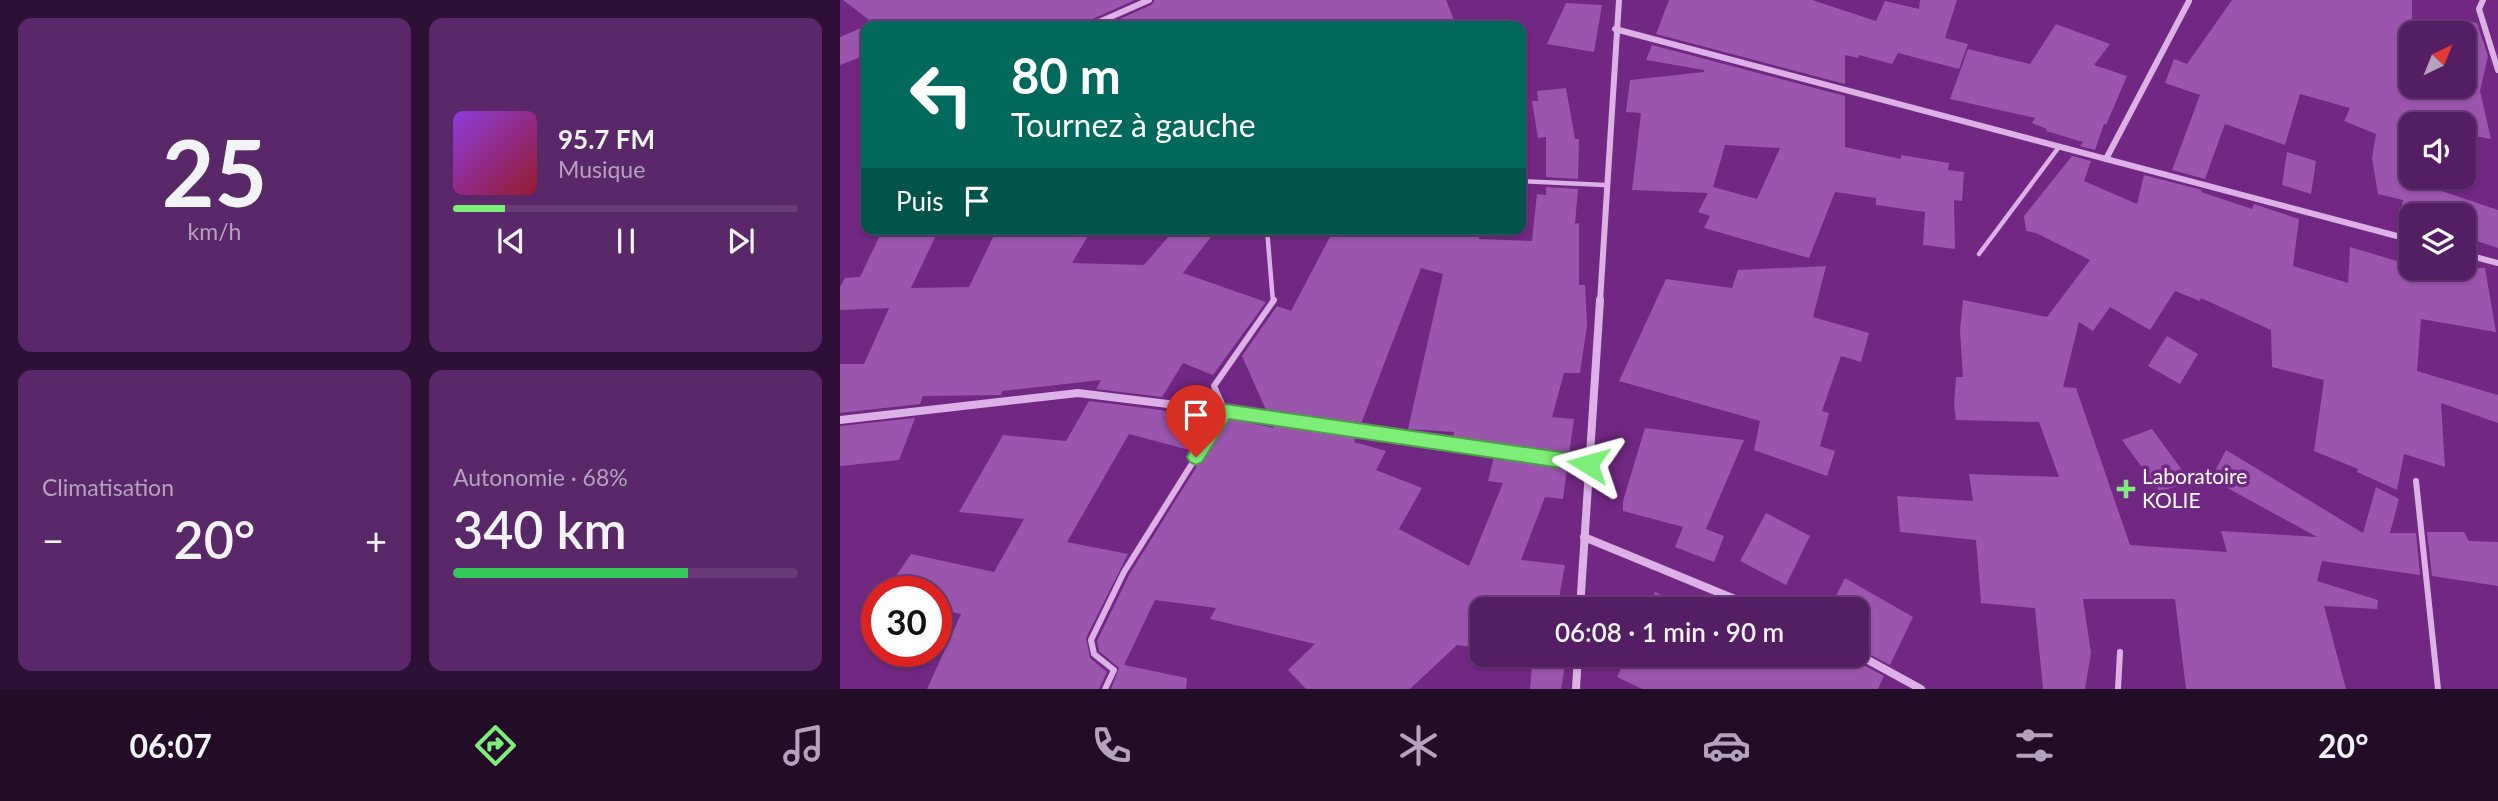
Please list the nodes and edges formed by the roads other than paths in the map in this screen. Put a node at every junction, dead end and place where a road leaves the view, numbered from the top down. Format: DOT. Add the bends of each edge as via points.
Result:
graph roads {
  1 [pos="1149,0"];
  2 [pos="1619,0"];
  3 [pos="2483,0"];
  4 [pos="2189,1"];
  5 [pos="1101,21"];
  6 [pos="1615,29"];
  7 [pos="2498,68"];
  8 [pos="2059,147"];
  9 [pos="2106,159"];
  10 [pos="1526,181"];
  11 [pos="1605,185"];
  12 [pos="1268,235"];
  13 [pos="2399,237"];
  14 [pos="1979,254"];
  15 [pos="2476,257"];
  16 [pos="2498,263"];
  17 [pos="1225,411"];
  18 [pos="840,420"];
  19 [pos="1588,464"];
  20 [pos="2416,481"];
  21 [pos="1584,537"];
  22 [pos="1581,597"];
  23 [pos="1730,597"];
  24 [pos="2120,652"];
  25 [pos="1869,661"];
  26 [pos="1577,667"];
  27 [pos="1105,689"];
  28 [pos="1576,689"];
  29 [pos="1921,689"];
  30 [pos="2118,689"];
  31 [pos="2438,689"];
  1 -- 5 [label="street"];
  2 -- 6 [label="street"];
  3 -- 7 [label="street" via="2479,9"];
  4 -- 9 [label="street"];
  6 -- 8 [label="street"];
  6 -- 11 [label="street"];
  8 -- 9 [label="street"];
  8 -- 14 [label="lane"];
  9 -- 13 [label="street"];
  10 -- 11 [label="lane"];
  11 -- 19 [label="street"];
  12 -- 17 [label="lane" via="1275,301 1214,386"];
  15 -- 16 [label="street"];
  17 -- 18 [label="street" via="1078,394"];
  17 -- 19 [label="street"];
  17 -- 27 [label="lane" via="1124,572 1091,639 1094,654 1114,670"];
  19 -- 21 [label="street"];
  20 -- 31 [label="lane"];
  21 -- 22 [label="street"];
  21 -- 23 [label="street"];
  24 -- 30 [label="lane"];
  25 -- 29 [label="street"];
  26 -- 28 [label="street"];
}
